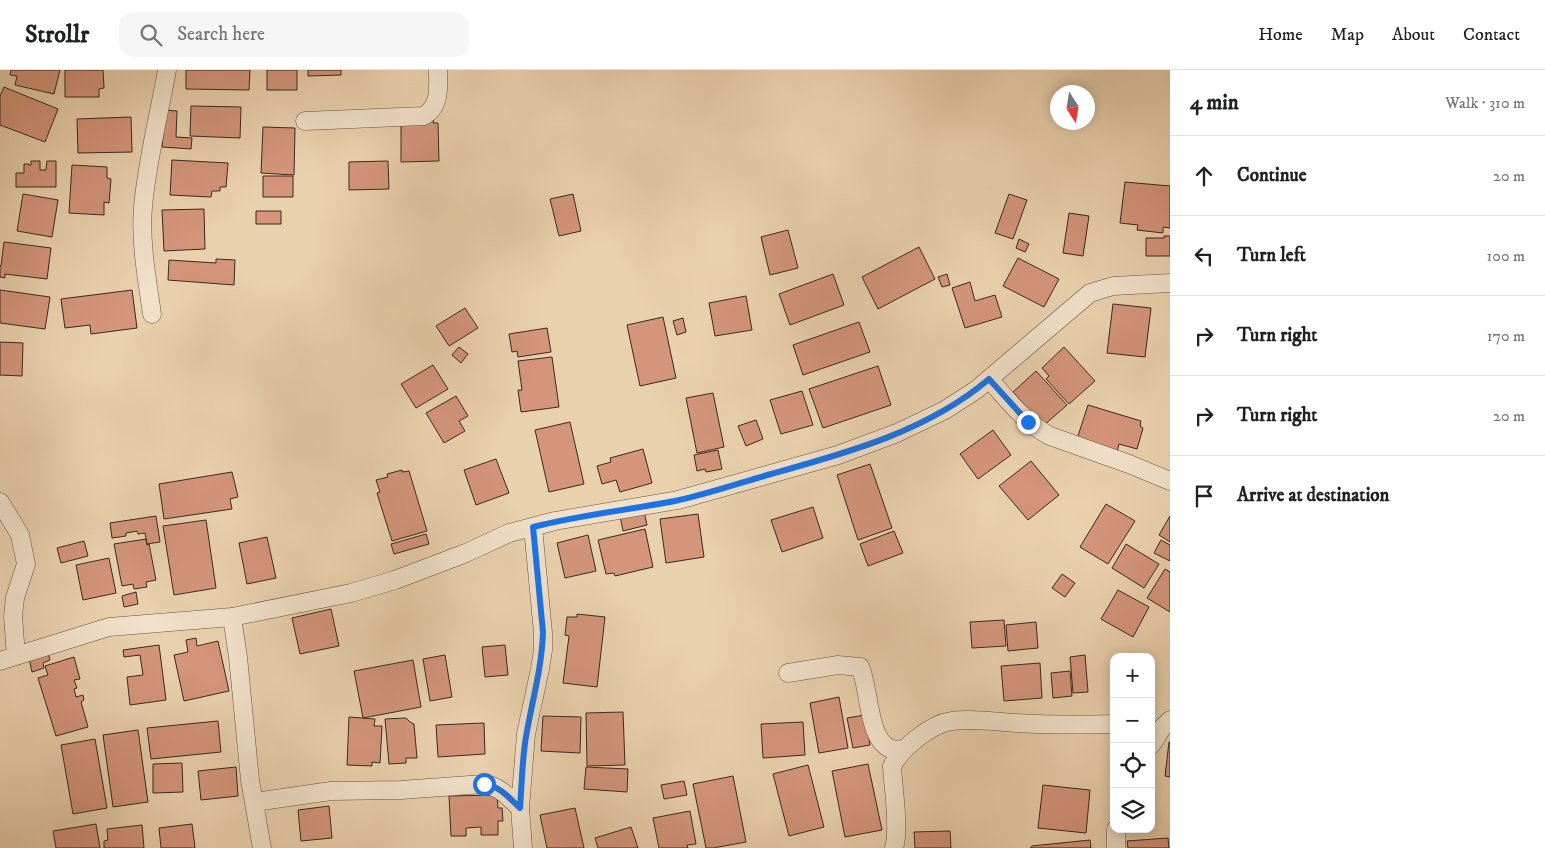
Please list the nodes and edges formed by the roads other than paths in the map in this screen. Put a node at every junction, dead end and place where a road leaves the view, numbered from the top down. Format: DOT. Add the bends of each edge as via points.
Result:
graph roads {
  1 [pos="167,70"];
  2 [pos="438,70"];
  3 [pos="305,121"];
  4 [pos="1170,282"];
  5 [pos="152,314"];
  6 [pos="989,379"];
  7 [pos="1170,480"];
  8 [pos="0,502"];
  9 [pos="533,527"];
  10 [pos="232,617"];
  11 [pos="8,658"];
  12 [pos="788,674"];
  13 [pos="1163,722"];
  14 [pos="1110,724"];
  15 [pos="1152,743"];
  16 [pos="904,749"];
  17 [pos="254,802"];
  18 [pos="520,808"];
  19 [pos="1116,833"];
  20 [pos="262,848"];
  21 [pos="523,848"];
  22 [pos="894,848"];
  23 [pos="1116,848"];
  1 -- 5 [label="street" via="143,208 144,257"];
  2 -- 3 [label="street" via="436,104 424,116"];
  4 -- 6 [label="street" via="1113,286 1090,293"];
  6 -- 7 [label="street" via="1038,430"];
  6 -- 9 [label="street" via="945,410 897,433 838,455 678,500"];
  8 -- 11 [label="street" via="20,535 26,564 15,598"];
  9 -- 10 [label="street" via="509,533 395,580 351,594"];
  9 -- 18 [label="street" via="543,632 540,669 526,734"];
  10 -- 11 [label="street" via="108,627"];
  10 -- 17 [label="street"];
  12 -- 16 [label="street" via="838,665 860,667 865,676 872,721 879,737 892,749"];
  13 -- 15 [label="street"];
  14 -- 16 [label="street" via="951,721 935,727"];
  16 -- 22 [label="street" via="892,766"];
  17 -- 18 [label="street" via="331,791 484,784 499,788"];
  17 -- 20 [label="street"];
  18 -- 21 [label="street"];
  19 -- 23 [label="street"];
}
